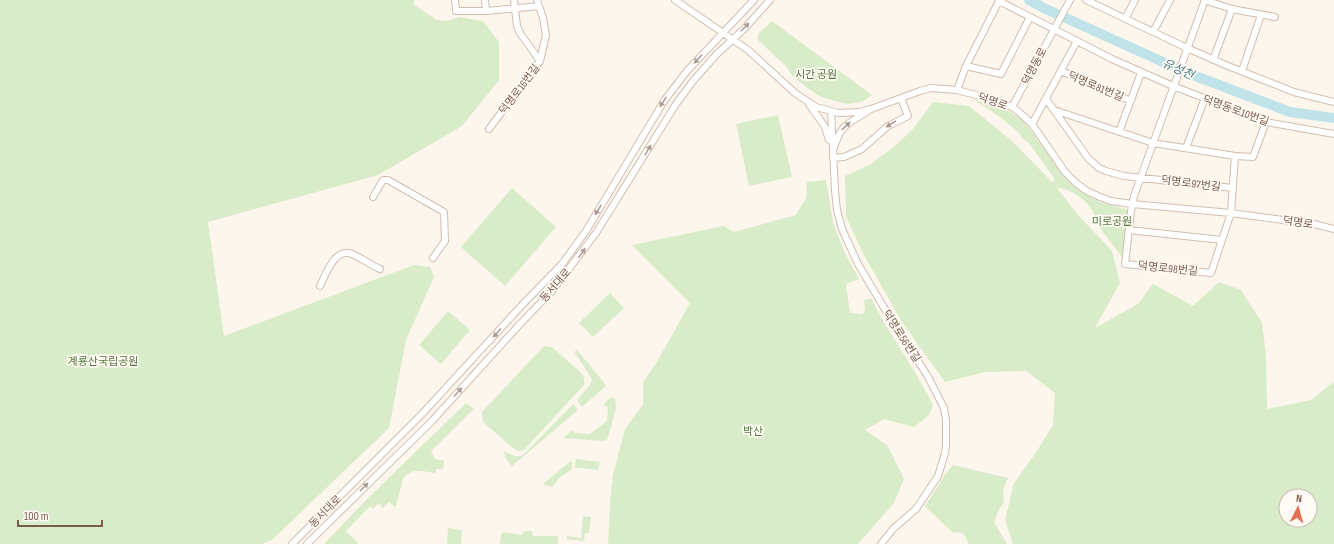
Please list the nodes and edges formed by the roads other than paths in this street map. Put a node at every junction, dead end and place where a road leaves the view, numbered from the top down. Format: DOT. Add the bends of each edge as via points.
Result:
graph roads {
  1 [pos="455,0"];
  2 [pos="485,0"];
  3 [pos="514,0"];
  4 [pos="675,0"];
  5 [pos="754,0"];
  6 [pos="770,0"];
  7 [pos="1070,0"];
  8 [pos="1086,0"];
  9 [pos="1135,0"];
  10 [pos="1170,0"];
  11 [pos="1204,0"];
  12 [pos="538,3"];
  13 [pos="1099,3"];
  14 [pos="514,9"];
  15 [pos="1232,9"];
  16 [pos="486,12"];
  17 [pos="1261,14"];
  18 [pos="1030,17"];
  19 [pos="1275,17"];
  20 [pos="1125,19"];
  21 [pos="1055,28"];
  22 [pos="1154,32"];
  23 [pos="722,33"];
  24 [pos="732,40"];
  25 [pos="1078,41"];
  26 [pos="1187,48"];
  27 [pos="1214,60"];
  28 [pos="540,61"];
  29 [pos="966,66"];
  30 [pos="1061,71"];
  31 [pos="1242,71"];
  32 [pos="1141,73"];
  33 [pos="1174,84"];
  34 [pos="957,90"];
  35 [pos="901,98"];
  36 [pos="1205,98"];
  37 [pos="1046,99"];
  38 [pos="1131,101"];
  39 [pos="1334,102"];
  40 [pos="809,104"];
  41 [pos="1012,107"];
  42 [pos="871,109"];
  43 [pos="1054,110"];
  44 [pos="831,111"];
  45 [pos="1266,122"];
  46 [pos="1032,124"];
  47 [pos="489,129"];
  48 [pos="1120,132"];
  49 [pos="1334,134"];
  50 [pos="1153,143"];
  51 [pos="1186,148"];
  52 [pos="832,156"];
  53 [pos="1235,156"];
  54 [pos="1141,177"];
  55 [pos="1233,188"];
  56 [pos="373,197"];
  57 [pos="1132,204"];
  58 [pos="1231,213"];
  59 [pos="1334,229"];
  60 [pos="1128,230"];
  61 [pos="1222,240"];
  62 [pos="433,258"];
  63 [pos="380,269"];
  64 [pos="320,286"];
  65 [pos="292,544"];
  66 [pos="307,544"];
  67 [pos="881,544"];
  1 -- 16 [label="street" via="456,11"];
  2 -- 16 [label="street"];
  3 -- 14 [label="street"];
  4 -- 23 [label="street, 덕명로"];
  5 -- 23 [label="street, 동서대로"];
  24 -- 6 [label="street, 동서대로, one-way"];
  7 -- 21 [label="street, 덕명동로"];
  8 -- 13 [label="street"];
  9 -- 20 [label="street"];
  10 -- 22 [label="street"];
  11 -- 15 [label="street"];
  11 -- 26 [label="street"];
  12 -- 14 [label="street"];
  12 -- 28 [label="street, 덕명로16번길" via="546,35"];
  13 -- 20 [label="street"];
  14 -- 16 [label="street"];
  14 -- 28 [label="street" via="520,33"];
  15 -- 17 [label="street"];
  15 -- 27 [label="street"];
  17 -- 19 [label="street"];
  17 -- 31 [label="street"];
  18 -- 21 [label="street, 덕명동로10번길"];
  18 -- 29 [label="street" via="1001,74"];
  18 -- 29 [label="street, 덕명동로10번길" via="999,1"];
  20 -- 22 [label="street"];
  21 -- 25 [label="street, 덕명동로10번길"];
  21 -- 41 [label="street, 덕명동로"];
  22 -- 26 [label="street"];
  23 -- 24 [label="street, 덕명로"];
  23 -- 65 [label="street, 동서대로, one-way" via="664,101 586,231 562,264 422,414"];
  24 -- 40 [label="street, 덕명로" via="748,50"];
  66 -- 24 [label="street, 동서대로, one-way" via="432,421 552,291 596,233 680,98 706,66"];
  25 -- 30 [label="street, 덕명로81번길"];
  25 -- 32 [label="street, 덕명동로10번길"];
  26 -- 27 [label="street"];
  26 -- 33 [label="street"];
  27 -- 31 [label="street"];
  28 -- 47 [label="street, 덕명로16번길"];
  29 -- 34 [label="street"];
  30 -- 37 [label="street, 덕명로81번길"];
  30 -- 38 [label="street, 덕명로81번길"];
  31 -- 39 [label="street" via="1294,92"];
  32 -- 33 [label="street, 덕명동로10번길"];
  32 -- 38 [label="street"];
  33 -- 36 [label="street, 덕명동로10번길"];
  33 -- 50 [label="street"];
  34 -- 35 [label="street, 덕명로" via="931,88"];
  34 -- 41 [label="street, 덕명로"];
  35 -- 42 [label="street, 덕명로"];
  35 -- 52 [label="street, one-way" via="908,116 888,126 862,149 844,156"];
  36 -- 45 [label="street, 덕명동로10번길"];
  36 -- 51 [label="street"];
  37 -- 43 [label="street, 덕명로97번길"];
  37 -- 46 [label="street, 덕명로81번길"];
  38 -- 48 [label="street"];
  40 -- 44 [label="street, 덕명로"];
  40 -- 52 [label="street" via="825,127"];
  41 -- 46 [label="street, 덕명로"];
  42 -- 44 [label="street, 덕명로" via="849,113"];
  52 -- 42 [label="street, one-way" via="836,140 843,128"];
  43 -- 48 [label="street"];
  43 -- 54 [label="street, 덕명로97번길" via="1081,149 1099,168 1114,174"];
  44 -- 52 [label="street, 덕명로56번길"];
  45 -- 49 [label="street, 덕명동로10번길"];
  45 -- 53 [label="street" via="1252,157"];
  46 -- 57 [label="street, 덕명로" via="1065,172 1076,183 1100,197"];
  48 -- 50 [label="street"];
  50 -- 51 [label="street"];
  50 -- 54 [label="street"];
  51 -- 53 [label="street"];
  52 -- 67 [label="street, 덕명로56번길" via="837,210 850,249 927,375 944,408 946,420 946,447 938,476 916,509 893,529"];
  53 -- 55 [label="street, 덕명로97번길"];
  54 -- 55 [label="street, 덕명로97번길"];
  54 -- 57 [label="street"];
  55 -- 58 [label="street, 덕명로98번길"];
  56 -- 62 [label="street" via="382,180 388,180 444,212 445,241"];
  57 -- 58 [label="street, 덕명로"];
  57 -- 60 [label="street, 덕명로98번길"];
  58 -- 59 [label="street, 덕명로"];
  58 -- 61 [label="street, 덕명로98번길"];
  60 -- 61 [label="street"];
  60 -- 61 [label="street, 덕명로98번길" via="1125,264 1211,273"];
  63 -- 64 [label="street" via="348,253 341,254 335,258"];
}
